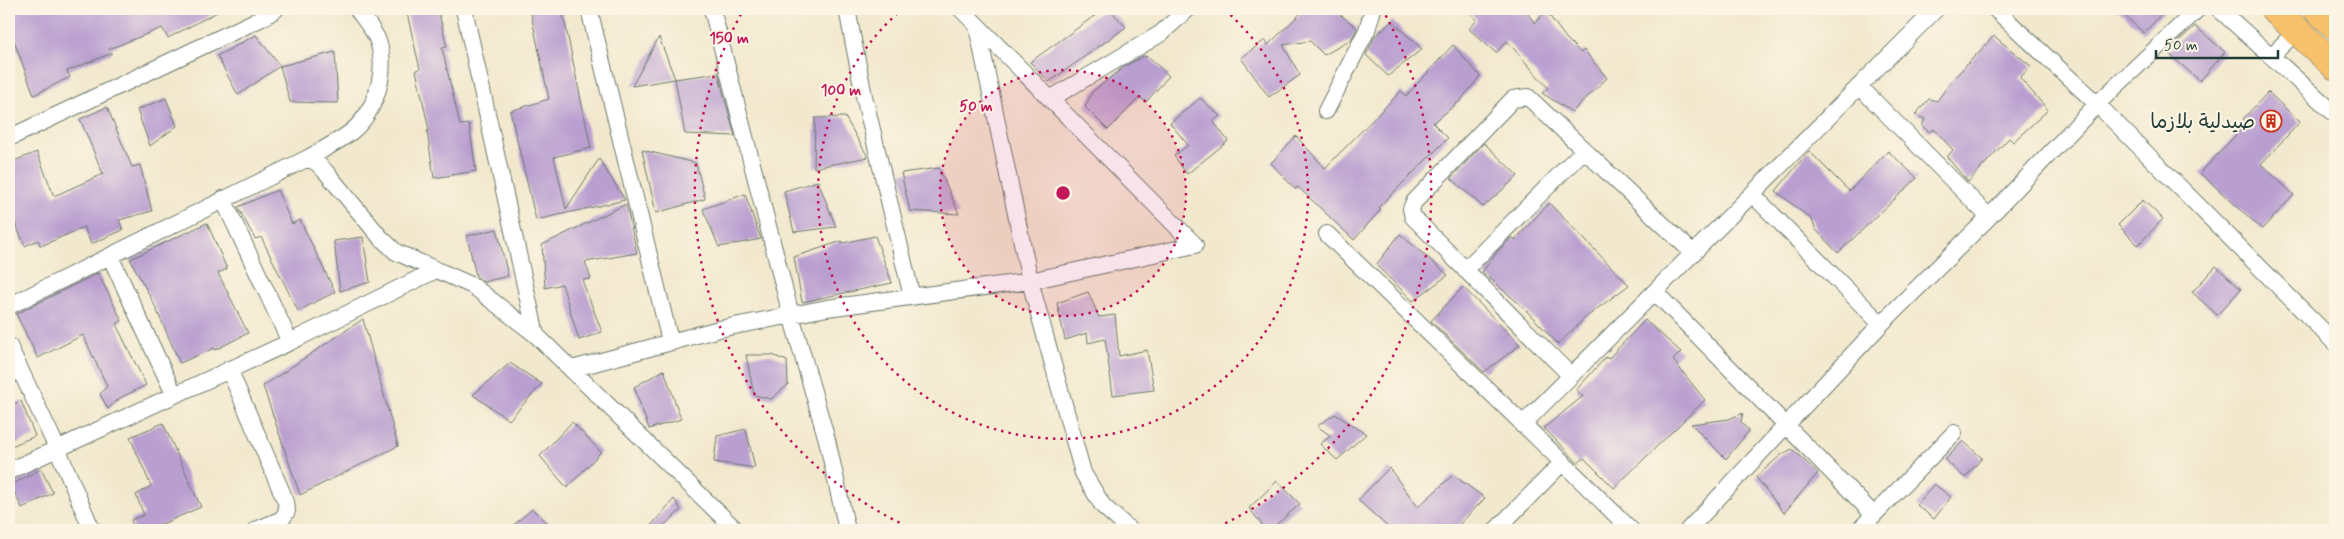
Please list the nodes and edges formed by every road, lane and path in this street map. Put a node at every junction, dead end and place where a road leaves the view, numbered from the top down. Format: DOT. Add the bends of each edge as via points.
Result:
graph roads {
  1 [pos="276,9"];
  2 [pos="357,9"];
  3 [pos="464,9"];
  4 [pos="589,9"];
  5 [pos="712,9"];
  6 [pos="847,9"];
  7 [pos="961,9"];
  8 [pos="1188,9"];
  9 [pos="1373,9"];
  10 [pos="1936,9"];
  11 [pos="1995,9"];
  12 [pos="2198,9"];
  13 [pos="2219,9"];
  14 [pos="2274,9"];
  15 [pos="977,26"];
  16 [pos="2297,30"];
  17 [pos="2271,56"];
  18 [pos="2335,66"];
  19 [pos="1859,86"];
  20 [pos="1050,99"];
  21 [pos="2097,104"];
  22 [pos="1326,111"];
  23 [pos="2335,114"];
  24 [pos="9,138"];
  25 [pos="1584,150"];
  26 [pos="308,158"];
  27 [pos="1753,195"];
  28 [pos="224,200"];
  29 [pos="1989,216"];
  30 [pos="1327,234"];
  31 [pos="1693,253"];
  32 [pos="110,256"];
  33 [pos="436,270"];
  34 [pos="1465,270"];
  35 [pos="1030,282"];
  36 [pos="1655,292"];
  37 [pos="912,297"];
  38 [pos="9,306"];
  39 [pos="791,314"];
  40 [pos="1880,324"];
  41 [pos="536,335"];
  42 [pos="670,341"];
  43 [pos="290,342"];
  44 [pos="2335,343"];
  45 [pos="9,346"];
  46 [pos="229,369"];
  47 [pos="572,369"];
  48 [pos="1571,376"];
  49 [pos="174,394"];
  50 [pos="1522,425"];
  51 [pos="1788,425"];
  52 [pos="1954,433"];
  53 [pos="57,448"];
  54 [pos="1563,462"];
  55 [pos="9,471"];
  56 [pos="1874,515"];
  57 [pos="92,530"];
  58 [pos="256,530"];
  59 [pos="736,530"];
  60 [pos="847,530"];
  61 [pos="1130,530"];
  62 [pos="1496,530"];
  63 [pos="1631,530"];
  64 [pos="1688,530"];
  65 [pos="1858,530"];
  1 -- 24 [label="street"];
  2 -- 26 [label="street" via="378,39 382,63 380,85 366,114 351,132"];
  3 -- 41 [label="street"];
  4 -- 42 [label="street"];
  5 -- 39 [label="street"];
  6 -- 37 [label="street" via="864,96"];
  7 -- 15 [label="street"];
  8 -- 20 [label="street" via="1160,34"];
  9 -- 22 [label="street" via="1367,30"];
  10 -- 19 [label="street"];
  11 -- 21 [label="street"];
  12 -- 21 [label="street"];
  13 -- 17 [label="street"];
  14 -- 16 [label="highway"];
  15 -- 20 [label="street"];
  15 -- 35 [label="street"];
  16 -- 17 [label="street"];
  16 -- 18 [label="highway"];
  17 -- 23 [label="street"];
  19 -- 27 [label="street"];
  19 -- 29 [label="street"];
  20 -- 35 [label="street" via="1195,245"];
  21 -- 29 [label="street"];
  21 -- 44 [label="street"];
  25 -- 31 [label="street"];
  25 -- 34 [label="street"];
  25 -- 34 [label="street" via="1528,97 1512,99 1414,202 1411,209 1413,217"];
  26 -- 28 [label="street"];
  26 -- 33 [label="street" via="326,172 396,252"];
  27 -- 31 [label="street"];
  27 -- 40 [label="street"];
  28 -- 32 [label="street"];
  28 -- 43 [label="street"];
  29 -- 40 [label="street"];
  30 -- 50 [label="street"];
  31 -- 36 [label="street"];
  32 -- 38 [label="street"];
  32 -- 49 [label="street"];
  33 -- 41 [label="street" via="473,286"];
  33 -- 43 [label="street"];
  34 -- 48 [label="street"];
  35 -- 37 [label="street"];
  35 -- 61 [label="street" via="1083,473 1103,506"];
  36 -- 48 [label="street"];
  36 -- 51 [label="street"];
  37 -- 39 [label="street"];
  39 -- 42 [label="street"];
  39 -- 60 [label="street" via="827,440"];
  40 -- 51 [label="street"];
  41 -- 47 [label="street"];
  42 -- 47 [label="street"];
  43 -- 46 [label="street"];
  45 -- 53 [label="street"];
  46 -- 49 [label="street"];
  46 -- 58 [label="street" via="286,502 287,511 282,519"];
  47 -- 59 [label="street"];
  48 -- 50 [label="street"];
  49 -- 53 [label="street"];
  50 -- 54 [label="street"];
  51 -- 56 [label="street"];
  51 -- 64 [label="street"];
  52 -- 56 [label="street"];
  53 -- 55 [label="street"];
  53 -- 57 [label="street"];
  54 -- 62 [label="street"];
  54 -- 63 [label="street"];
  56 -- 65 [label="street"];
}
